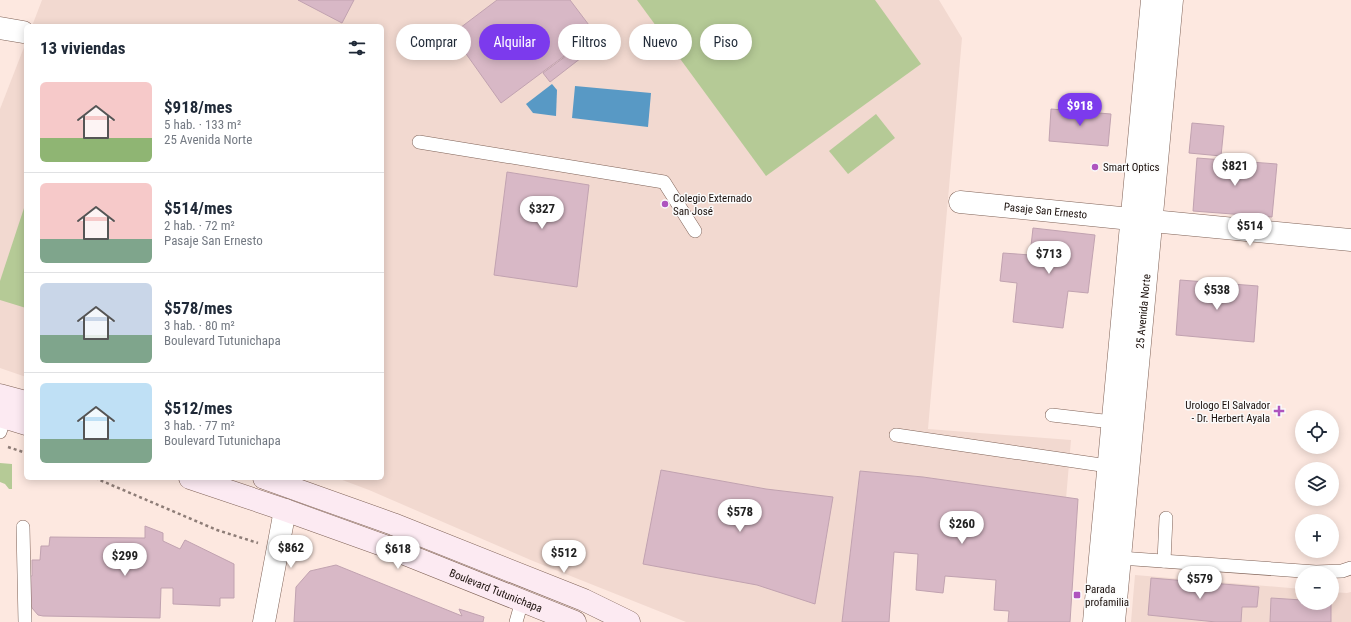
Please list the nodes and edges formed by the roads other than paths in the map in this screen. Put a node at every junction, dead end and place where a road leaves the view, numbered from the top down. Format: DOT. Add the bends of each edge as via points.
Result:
graph roads {
  1 [pos="1152,0"];
  2 [pos="1172,0"];
  3 [pos="0,28"];
  4 [pos="24,33"];
  5 [pos="419,142"];
  6 [pos="960,202"];
  7 [pos="1142,220"];
  8 [pos="695,231"];
  9 [pos="1351,240"];
  10 [pos="0,395"];
  11 [pos="24,401"];
  12 [pos="1052,415"];
  13 [pos="2,422"];
  14 [pos="1112,422"];
  15 [pos="24,424"];
  16 [pos="896,435"];
  17 [pos="1108,466"];
  18 [pos="196,480"];
  19 [pos="270,480"];
  20 [pos="284,510"];
  21 [pos="1166,518"];
  22 [pos="23,528"];
  23 [pos="1120,558"];
  24 [pos="1164,561"];
  25 [pos="1351,568"];
  26 [pos="522,601"];
  27 [pos="25,622"];
  28 [pos="264,622"];
  29 [pos="516,622"];
  30 [pos="575,622"];
  31 [pos="630,622"];
  32 [pos="1094,622"];
  33 [pos="1114,622"];
  1 -- 7 [label="street, 25 Avenida Norte"];
  2 -- 7 [label="street, 25 Avenida Norte"];
  3 -- 4 [label="street"];
  5 -- 8 [label="lane" via="664,182"];
  6 -- 7 [label="street, Pasaje San Ernesto"];
  7 -- 9 [label="street, Pasaje San Ernesto"];
  7 -- 14 [label="street, 25 Avenida Norte"];
  7 -- 23 [label="street, 25 Avenida Norte"];
  10 -- 11 [label="main road"];
  12 -- 14 [label="lane"];
  13 -- 15 [label="main road"];
  14 -- 17 [label="street, 25 Avenida Norte"];
  16 -- 17 [label="lane"];
  17 -- 32 [label="street, 25 Avenida Norte"];
  18 -- 20 [label="main road, Boulevard Tutunichapa"];
  19 -- 31 [label="main road" via="393,524 584,600"];
  20 -- 26 [label="main road, Boulevard Tutunichapa" via="384,546"];
  20 -- 28 [label="street"];
  21 -- 24 [label="lane"];
  22 -- 27 [label="lane"];
  23 -- 24 [label="lane"];
  23 -- 33 [label="street, 25 Avenida Norte"];
  24 -- 25 [label="lane" via="1316,572"];
  26 -- 29 [label="lane"];
  26 -- 30 [label="main road, Boulevard Tutunichapa"];
}
